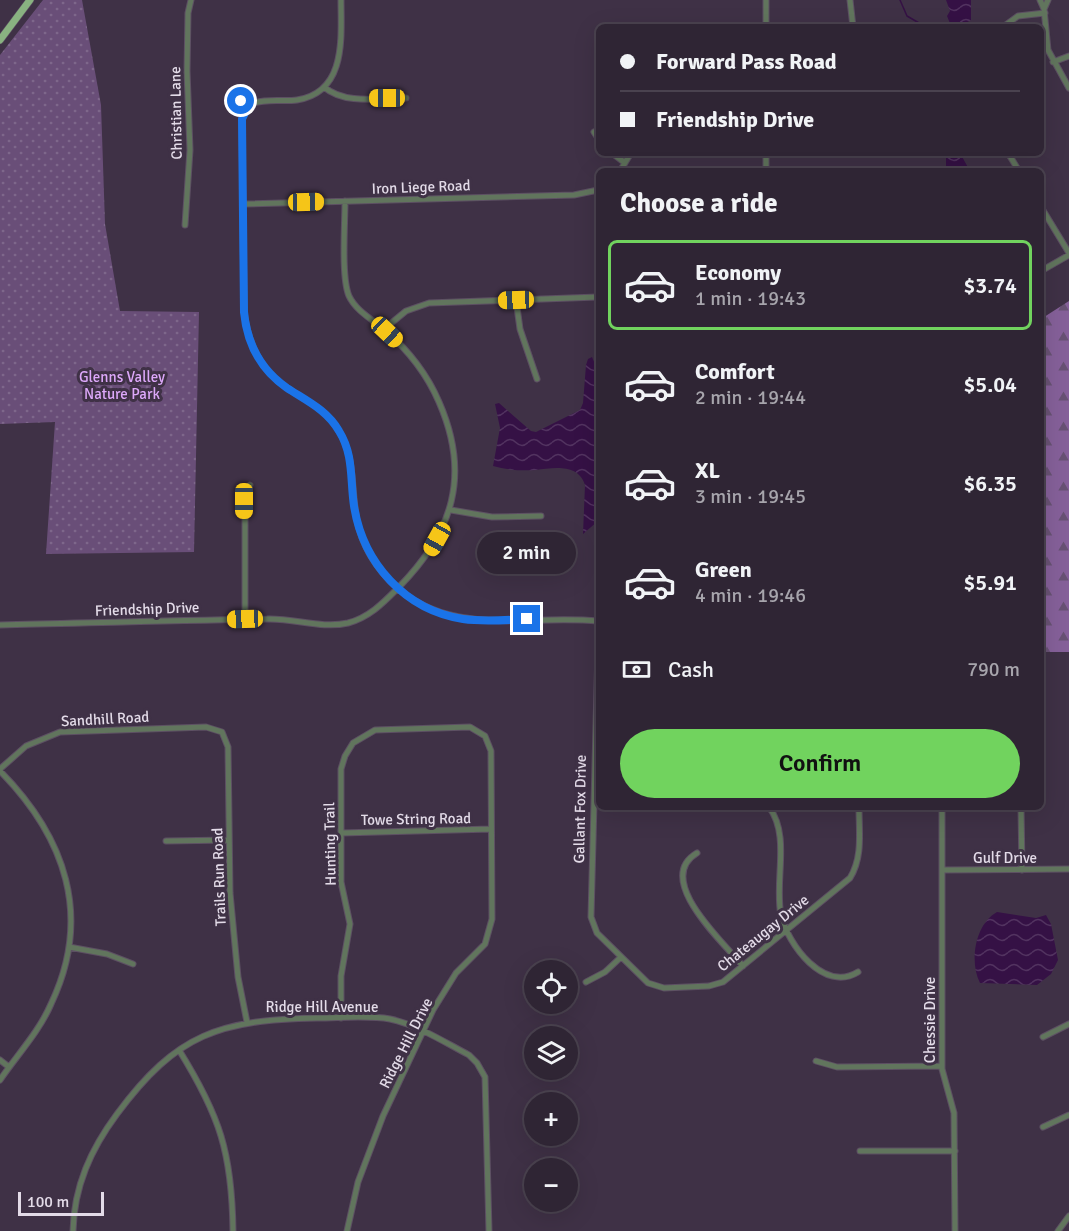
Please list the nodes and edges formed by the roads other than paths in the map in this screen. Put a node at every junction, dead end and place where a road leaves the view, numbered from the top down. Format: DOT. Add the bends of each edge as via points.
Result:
graph roads {
  1 [pos="29,0"];
  2 [pos="190,0"];
  3 [pos="341,0"];
  4 [pos="766,0"];
  5 [pos="850,0"];
  6 [pos="1041,0"];
  7 [pos="1048,0"];
  8 [pos="1045,11"];
  9 [pos="766,24"];
  10 [pos="853,24"];
  11 [pos="1007,24"];
  12 [pos="0,40"];
  13 [pos="1069,56"];
  14 [pos="1053,62"];
  15 [pos="324,87"];
  16 [pos="1069,88"];
  17 [pos="406,98"];
  18 [pos="241,101"];
  19 [pos="248,107"];
  20 [pos="594,132"];
  21 [pos="596,135"];
  22 [pos="616,156"];
  23 [pos="629,156"];
  24 [pos="625,163"];
  25 [pos="622,168"];
  26 [pos="596,190"];
  27 [pos="345,201"];
  28 [pos="243,204"];
  29 [pos="1044,212"];
  30 [pos="185,225"];
  31 [pos="1069,254"];
  32 [pos="1044,269"];
  33 [pos="596,297"];
  34 [pos="516,300"];
  35 [pos="384,329"];
  36 [pos="537,379"];
  37 [pos="250,485"];
  38 [pos="451,510"];
  39 [pos="541,516"];
  40 [pos="398,588"];
  41 [pos="245,619"];
  42 [pos="596,621"];
  43 [pos="0,625"];
  44 [pos="222,732"];
  45 [pos="353,743"];
  46 [pos="596,759"];
  47 [pos="0,770"];
  48 [pos="770,810"];
  49 [pos="859,810"];
  50 [pos="942,810"];
  51 [pos="1021,810"];
  52 [pos="491,829"];
  53 [pos="341,833"];
  54 [pos="228,840"];
  55 [pos="166,841"];
  56 [pos="697,853"];
  57 [pos="1069,869"];
  58 [pos="942,870"];
  59 [pos="1022,870"];
  60 [pos="786,930"];
  61 [pos="69,947"];
  62 [pos="621,958"];
  63 [pos="133,964"];
  64 [pos="743,966"];
  65 [pos="858,972"];
  66 [pos="586,982"];
  67 [pos="341,1018"];
  68 [pos="247,1022"];
  69 [pos="1069,1024"];
  70 [pos="422,1032"];
  71 [pos="1043,1037"];
  72 [pos="179,1050"];
  73 [pos="0,1060"];
  74 [pos="816,1060"];
  75 [pos="942,1066"];
  76 [pos="9,1067"];
  77 [pos="0,1080"];
  78 [pos="1069,1114"];
  79 [pos="1043,1127"];
  80 [pos="860,1151"];
  81 [pos="955,1151"];
  82 [pos="1069,1216"];
  83 [pos="73,1231"];
  84 [pos="233,1231"];
  85 [pos="347,1231"];
  86 [pos="489,1231"];
  87 [pos="955,1231"];
  88 [pos="1058,1231"];
  1 -- 12 [label="main road"];
  2 -- 30 [label="street, Christian Lane" via="190,150"];
  3 -- 15 [label="street" via="338,67"];
  4 -- 9 [label="street"];
  5 -- 10 [label="street"];
  6 -- 8 [label="street"];
  7 -- 8 [label="street"];
  8 -- 11 [label="street" via="1018,16"];
  8 -- 14 [label="street" via="1048,50"];
  13 -- 14 [label="street"];
  14 -- 16 [label="street"];
  15 -- 17 [label="street" via="348,98"];
  15 -- 19 [label="street" via="302,99 256,101"];
  18 -- 19 [label="street"];
  19 -- 28 [label="street" via="242,119"];
  20 -- 21 [label="street"];
  22 -- 24 [label="street"];
  23 -- 24 [label="street"];
  24 -- 25 [label="street"];
  26 -- 27 [label="street, Iron Liege Road" via="574,195"];
  27 -- 28 [label="street, Iron Liege Road"];
  27 -- 35 [label="street" via="348,295 358,309"];
  28 -- 40 [label="street" via="244,312 249,340 270,374 320,409 339,431 351,461 360,531 374,561"];
  29 -- 31 [label="street"];
  31 -- 32 [label="street"];
  33 -- 34 [label="street"];
  34 -- 35 [label="street" via="429,303 406,311"];
  34 -- 36 [label="street" via="520,329"];
  35 -- 38 [label="street" via="419,366 444,413 455,468"];
  37 -- 41 [label="street" via="244,501"];
  38 -- 39 [label="street" via="492,517"];
  38 -- 40 [label="street, Friendship Drive" via="430,551"];
  40 -- 41 [label="street, Friendship Drive" via="376,609 350,622 315,625 284,618"];
  40 -- 42 [label="street" via="424,607 464,620"];
  41 -- 43 [label="street, Friendship Drive"];
  44 -- 47 [label="street, Sandhill Road" via="206,727 60,732 26,746"];
  44 -- 54 [label="street, Trails Run Road" via="228,747"];
  45 -- 52 [label="street, Ridge Hill Drive" via="367,733 386,728 470,727 483,734 491,751"];
  45 -- 53 [label="street, Hunting Trail" via="341,769"];
  46 -- 62 [label="street, Gallant Fox Drive" via="591,917 597,933"];
  47 -- 61 [label="street" via="37,813 58,853 69,899"];
  48 -- 60 [label="street" via="778,826 780,912"];
  49 -- 60 [label="street, Chateaugay Drive" via="857,866 850,878"];
  50 -- 58 [label="street, Chessie Drive"];
  51 -- 59 [label="street"];
  52 -- 53 [label="street, Towe String Road"];
  52 -- 70 [label="street, Ridge Hill Drive" via="490,933 478,953 456,973"];
  53 -- 67 [label="street, Hunting Trail" via="341,882 350,924 341,976"];
  54 -- 55 [label="street"];
  54 -- 68 [label="street, Trails Run Road" via="233,935"];
  56 -- 64 [label="street" via="686,862 681,874 682,887 689,901"];
  57 -- 59 [label="street, Gulf Drive"];
  58 -- 59 [label="street, Gulf Drive"];
  58 -- 75 [label="street, Chessie Drive"];
  60 -- 64 [label="street, Chateaugay Drive"];
  60 -- 65 [label="street" via="825,976 841,979"];
  61 -- 63 [label="street"];
  61 -- 76 [label="street" via="51,1005"];
  62 -- 64 [label="street, Chateaugay Drive" via="648,983 663,988 709,986 723,982"];
  62 -- 66 [label="street"];
  67 -- 68 [label="street, Ridge Hill Avenue"];
  67 -- 70 [label="street, Ridge Hill Avenue" via="391,1020"];
  68 -- 72 [label="street, Ridge Hill Avenue" via="207,1034"];
  69 -- 71 [label="street"];
  70 -- 85 [label="street, Ridge Hill Drive" via="362,1171"];
  70 -- 86 [label="street, Ridge Hill Avenue" via="469,1055 485,1080"];
  72 -- 83 [label="street, Ridge Hill Avenue" via="138,1085 102,1135 82,1178"];
  72 -- 84 [label="street" via="219,1123 228,1155"];
  73 -- 76 [label="street"];
  74 -- 75 [label="street" via="837,1067"];
  75 -- 81 [label="street, Chessie Drive" via="954,1110"];
  76 -- 77 [label="street"];
  78 -- 79 [label="street"];
  80 -- 81 [label="street"];
  81 -- 87 [label="street, Chessie Drive"];
  82 -- 88 [label="street"];
}
